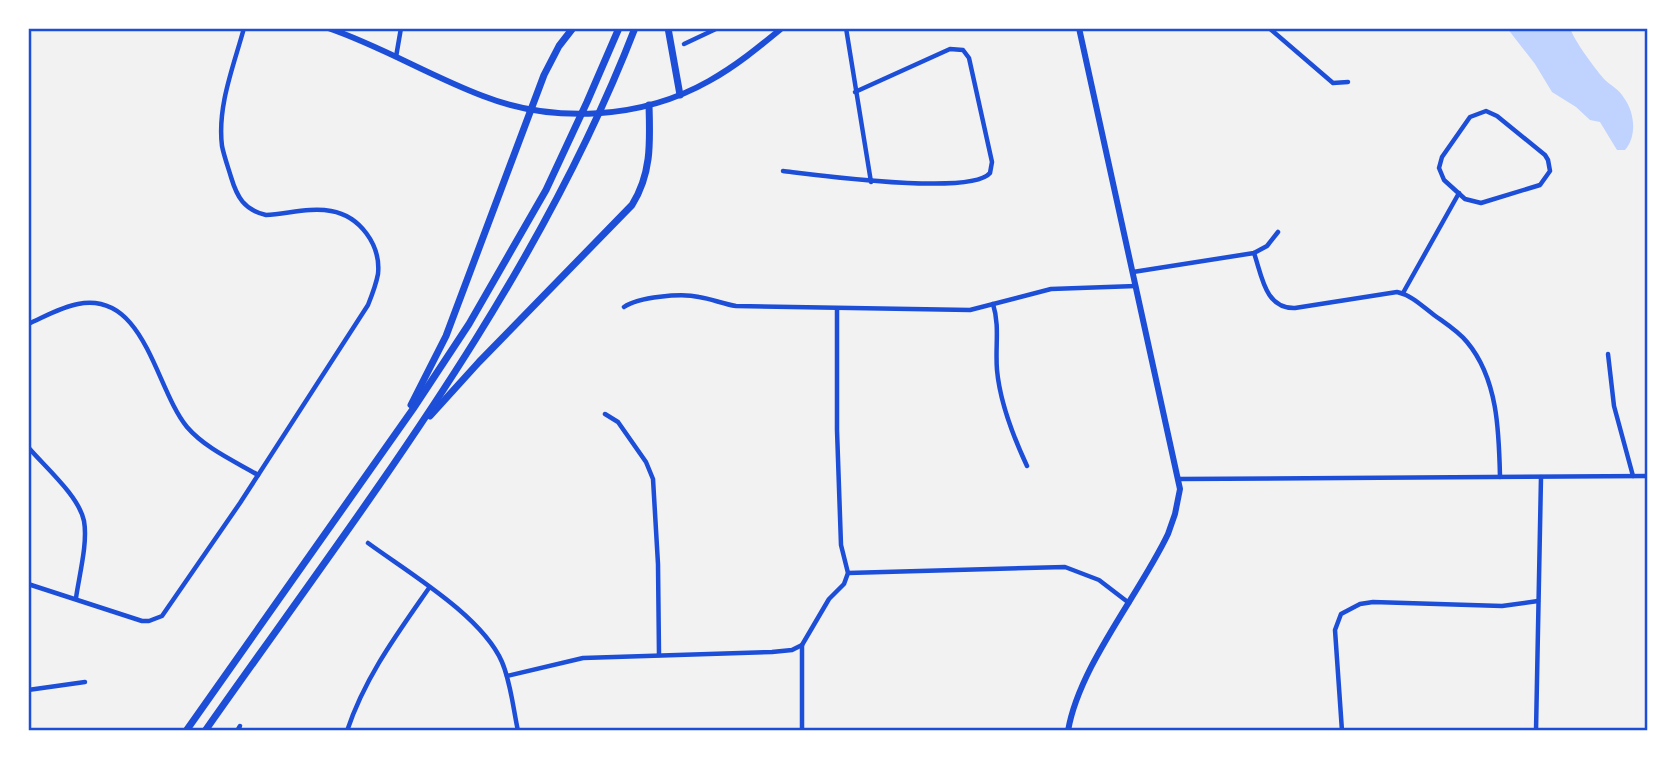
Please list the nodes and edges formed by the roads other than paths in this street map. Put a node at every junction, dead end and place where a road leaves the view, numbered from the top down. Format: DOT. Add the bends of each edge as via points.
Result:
graph roads {
  1 [pos="244,28"];
  2 [pos="328,28"];
  3 [pos="401,28"];
  4 [pos="573,28"];
  5 [pos="618,28"];
  6 [pos="635,28"];
  7 [pos="668,28"];
  8 [pos="719,28"];
  9 [pos="782,28"];
  10 [pos="846,28"];
  11 [pos="1079,28"];
  12 [pos="1269,28"];
  13 [pos="684,44"];
  14 [pos="396,57"];
  15 [pos="1348,82"];
  16 [pos="855,92"];
  17 [pos="680,95"];
  18 [pos="649,105"];
  19 [pos="531,109"];
  20 [pos="783,171"];
  21 [pos="871,182"];
  22 [pos="1459,194"];
  23 [pos="1278,232"];
  24 [pos="1254,253"];
  25 [pos="1133,272"];
  26 [pos="1136,286"];
  27 [pos="1403,293"];
  28 [pos="993,304"];
  29 [pos="624,307"];
  30 [pos="837,309"];
  31 [pos="28,324"];
  32 [pos="1608,354"];
  33 [pos="605,414"];
  34 [pos="398,430"];
  35 [pos="415,432"];
  36 [pos="28,447"];
  37 [pos="1027,466"];
  38 [pos="258,475"];
  39 [pos="1633,476"];
  40 [pos="1648,476"];
  41 [pos="1500,477"];
  42 [pos="1541,477"];
  43 [pos="1179,479"];
  44 [pos="368,543"];
  45 [pos="848,573"];
  46 [pos="28,583"];
  47 [pos="429,588"];
  48 [pos="76,598"];
  49 [pos="1538,601"];
  50 [pos="1129,603"];
  51 [pos="802,645"];
  52 [pos="659,654"];
  53 [pos="507,676"];
  54 [pos="85,682"];
  55 [pos="28,689"];
  56 [pos="187,731"];
  57 [pos="205,731"];
  58 [pos="347,731"];
  59 [pos="518,731"];
  60 [pos="802,731"];
  61 [pos="1068,731"];
  62 [pos="1342,731"];
  63 [pos="1536,731"];
  1 -- 38 [label="street" via="225,99 222,130 240,200 266,215 319,210 349,218 370,238 378,267 362,319"];
  2 -- 14 [label="main road"];
  3 -- 14 [label="street"];
  4 -- 19 [label="highway" via="548,65"];
  5 -- 34 [label="highway" via="546,190 455,346"];
  6 -- 35 [label="highway" via="593,126 508,289"];
  7 -- 17 [label="highway"];
  8 -- 13 [label="street"];
  9 -- 17 [label="main road" via="731,68"];
  10 -- 16 [label="street"];
  11 -- 25 [label="main road"];
  12 -- 15 [label="street" via="1334,83"];
  14 -- 19 [label="main road" via="483,96"];
  16 -- 21 [label="street"];
  16 -- 21 [label="street" via="950,49 962,50 969,58 992,162 990,173 978,181"];
  17 -- 18 [label="main road"];
  18 -- 19 [label="main road" via="590,113"];
  18 -- 35 [label="highway" via="649,165 632,205"];
  19 -- 34 [label="highway" via="443,343"];
  20 -- 21 [label="street"];
  22 -- 22 [label="street" via="1481,203 1540,185 1548,176 1548,160 1497,116 1480,112 1470,117 1440,162 1444,180"];
  22 -- 27 [label="street"];
  23 -- 24 [label="street"];
  24 -- 25 [label="street"];
  24 -- 27 [label="street" via="1266,291 1276,304 1288,309"];
  25 -- 26 [label="main road"];
  26 -- 28 [label="street" via="1051,289"];
  26 -- 43 [label="main road"];
  27 -- 41 [label="street" via="1468,342 1482,365 1493,397"];
  28 -- 30 [label="street" via="970,310"];
  28 -- 37 [label="street" via="999,385"];
  29 -- 30 [label="street" via="632,301 684,295 736,306"];
  30 -- 45 [label="street" via="841,545"];
  31 -- 38 [label="street" via="79,303 118,311 137,331 188,427"];
  32 -- 39 [label="street" via="1614,407"];
  33 -- 52 [label="street" via="618,422 653,479"];
  34 -- 56 [label="highway"];
  35 -- 57 [label="highway"];
  36 -- 48 [label="street" via="73,497 83,516"];
  38 -- 48 [label="street" via="162,616 142,621"];
  39 -- 40 [label="street"];
  39 -- 42 [label="street"];
  41 -- 42 [label="street"];
  41 -- 43 [label="street"];
  42 -- 49 [label="street"];
  43 -- 50 [label="main road" via="1179,500 1168,534"];
  44 -- 47 [label="street"];
  45 -- 50 [label="street" via="1065,567 1099,580"];
  45 -- 51 [label="street"];
  46 -- 48 [label="street"];
  47 -- 53 [label="street" via="479,627"];
  47 -- 58 [label="street" via="373,669"];
  49 -- 62 [label="street" via="1502,606 1373,602 1345,610 1335,630"];
  49 -- 63 [label="street"];
  50 -- 61 [label="main road" via="1089,674"];
  51 -- 52 [label="street" via="772,652"];
  51 -- 60 [label="street"];
  52 -- 53 [label="street" via="583,658"];
  53 -- 59 [label="street"];
  54 -- 55 [label="street"];
}
